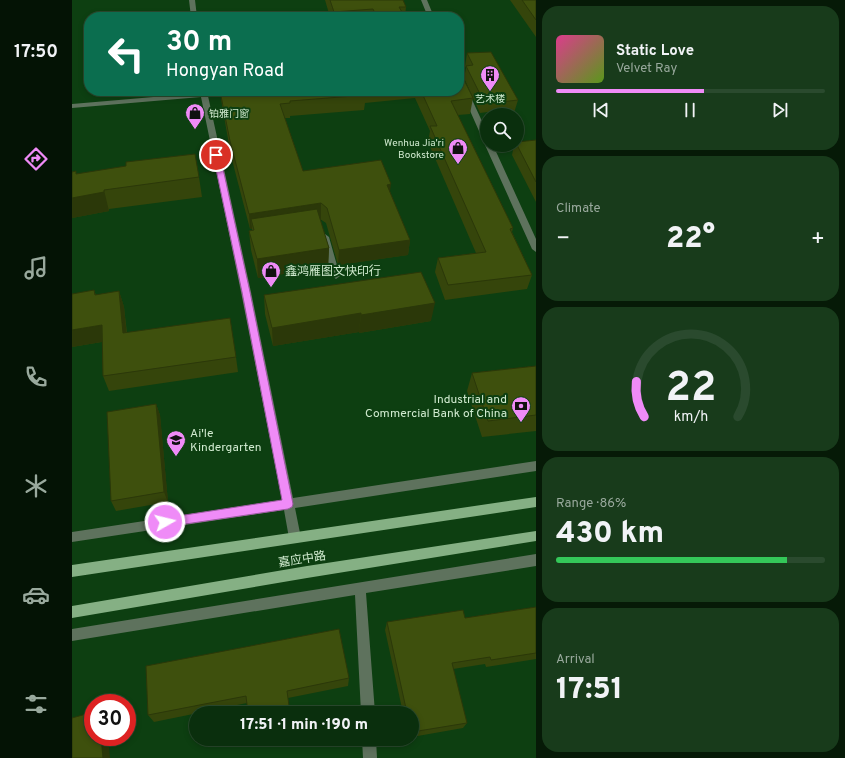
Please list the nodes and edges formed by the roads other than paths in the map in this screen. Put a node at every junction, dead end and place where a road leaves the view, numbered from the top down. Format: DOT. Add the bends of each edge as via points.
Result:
graph roads {
  1 [pos="192,0"];
  2 [pos="424,0"];
  3 [pos="193,12"];
  4 [pos="430,12"];
  5 [pos="464,89"];
  6 [pos="173,96"];
  7 [pos="204,96"];
  8 [pos="72,106"];
  9 [pos="480,124"];
  10 [pos="492,152"];
  11 [pos="323,231"];
  12 [pos="536,249"];
  13 [pos="336,276"];
  14 [pos="536,466"];
  15 [pos="536,502"];
  16 [pos="288,504"];
  17 [pos="72,536"];
  18 [pos="536,536"];
  19 [pos="295,538"];
  20 [pos="536,560"];
  21 [pos="72,571"];
  22 [pos="361,595"];
  23 [pos="72,612"];
  24 [pos="72,635"];
  25 [pos="368,706"];
  26 [pos="369,746"];
  27 [pos="370,758"];
  1 -- 3 [label="street"];
  2 -- 4 [label="street"];
  5 -- 9 [label="street"];
  6 -- 8 [label="street"];
  7 -- 16 [label="street"];
  10 -- 12 [label="street"];
  11 -- 13 [label="street"];
  14 -- 16 [label="street"];
  15 -- 19 [label="main road, 嘉应中路"];
  16 -- 17 [label="street"];
  16 -- 19 [label="street"];
  18 -- 23 [label="main road, 嘉应中路"];
  19 -- 21 [label="main road, 嘉应中路"];
  20 -- 24 [label="street"];
  22 -- 25 [label="street"];
  26 -- 27 [label="street"];
}
